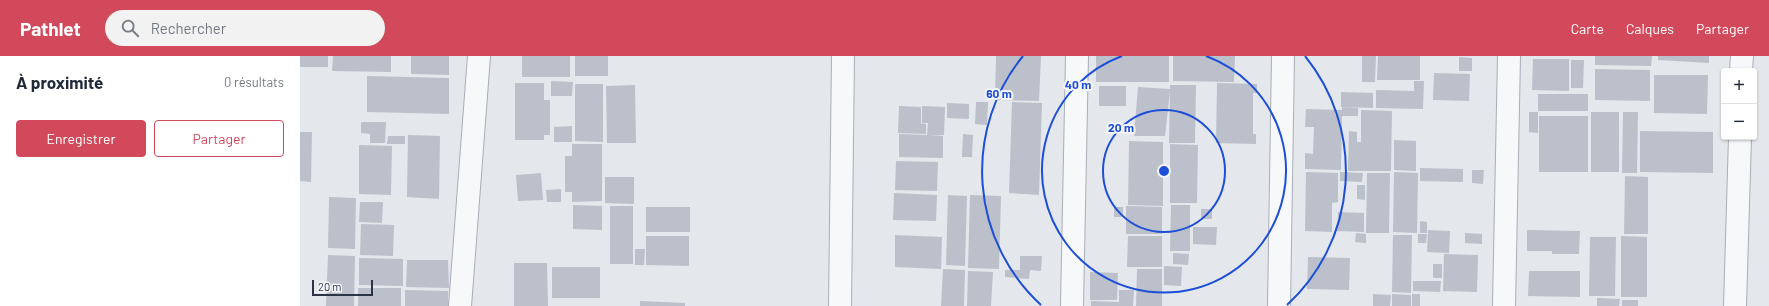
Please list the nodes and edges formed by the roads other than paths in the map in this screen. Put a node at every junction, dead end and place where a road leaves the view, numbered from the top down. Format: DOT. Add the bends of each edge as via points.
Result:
graph roads {
  1 [pos="479,56"];
  2 [pos="843,56"];
  3 [pos="1076,56"];
  4 [pos="1283,56"];
  5 [pos="1509,56"];
  6 [pos="1742,56"];
  7 [pos="1741,68"];
  8 [pos="1740,140"];
  9 [pos="460,306"];
  10 [pos="840,306"];
  11 [pos="1072,306"];
  12 [pos="1279,306"];
  13 [pos="1504,306"];
  14 [pos="1735,306"];
  1 -- 9 [label="street"];
  2 -- 10 [label="street"];
  3 -- 11 [label="street"];
  4 -- 12 [label="street"];
  5 -- 13 [label="street"];
  6 -- 7 [label="street"];
  8 -- 14 [label="street"];
}
